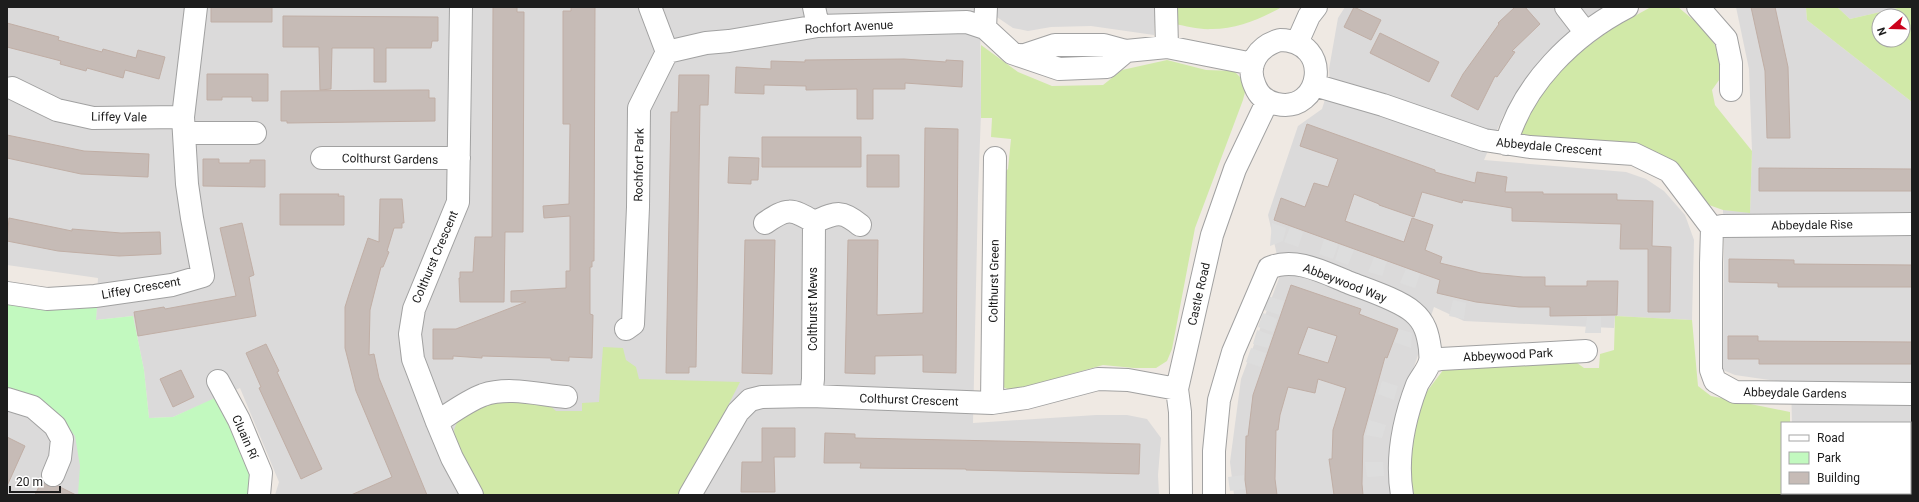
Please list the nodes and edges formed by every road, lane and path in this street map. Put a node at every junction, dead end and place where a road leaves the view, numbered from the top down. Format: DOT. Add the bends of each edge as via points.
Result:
graph roads {
  1 [pos="196,7"];
  2 [pos="461,7"];
  3 [pos="650,7"];
  4 [pos="1166,7"];
  5 [pos="1316,7"];
  6 [pos="1566,7"];
  7 [pos="1627,7"];
  8 [pos="1698,7"];
  9 [pos="816,16"];
  10 [pos="985,17"];
  11 [pos="1586,33"];
  12 [pos="1297,43"];
  13 [pos="1167,47"];
  14 [pos="667,52"];
  15 [pos="1252,64"];
  16 [pos="1314,85"];
  17 [pos="12,88"];
  18 [pos="1731,90"];
  19 [pos="1268,102"];
  20 [pos="184,125"];
  21 [pos="255,133"];
  22 [pos="1506,144"];
  23 [pos="322,158"];
  24 [pos="459,158"];
  25 [pos="995,158"];
  26 [pos="814,222"];
  27 [pos="765,223"];
  28 [pos="1912,224"];
  29 [pos="860,225"];
  30 [pos="1712,228"];
  31 [pos="7,293"];
  32 [pos="626,329"];
  33 [pos="1586,351"];
  34 [pos="1431,361"];
  35 [pos="218,381"];
  36 [pos="1177,389"];
  37 [pos="1912,394"];
  38 [pos="811,396"];
  39 [pos="566,397"];
  40 [pos="7,399"];
  41 [pos="992,403"];
  42 [pos="436,422"];
  43 [pos="53,475"];
  44 [pos="259,495"];
  45 [pos="472,495"];
  46 [pos="690,495"];
  47 [pos="1181,495"];
  48 [pos="1214,495"];
  49 [pos="1402,495"];
  1 -- 20 [label="street, Liffey Crescent"];
  2 -- 24 [label="street, Colthurst Crescent"];
  3 -- 14 [label="street"];
  4 -- 13 [label="street"];
  5 -- 12 [label="street"];
  6 -- 11 [label="street"];
  7 -- 11 [label="street"];
  8 -- 18 [label="street" via="1726,39 1731,63"];
  9 -- 10 [label="street, Rochfort Avenue" via="966,22"];
  9 -- 14 [label="street, Rochfort Avenue" via="729,41 706,42"];
  10 -- 13 [label="street, Rochfort Avenue" via="1012,53 1022,56 1055,45 1104,45 1126,51"];
  11 -- 22 [label="street" via="1533,87 1520,108"];
  12 -- 15 [label="street" via="1280,40 1271,43 1260,51"];
  12 -- 16 [label="street" via="1307,49 1313,57 1316,66"];
  13 -- 15 [label="street, Rochfort Avenue"];
  14 -- 32 [label="street, Rochfort Park" via="639,108 633,324"];
  15 -- 19 [label="street" via="1253,82"];
  16 -- 19 [label="street" via="1301,101 1280,105"];
  16 -- 22 [label="street, Abbeydale Crescent" via="1383,105 1484,140"];
  17 -- 20 [label="street, Liffey Vale" via="57,110 93,118"];
  19 -- 36 [label="street, Castle Road" via="1235,169 1212,235"];
  20 -- 21 [label="street"];
  20 -- 31 [label="street, Liffey Crescent" via="192,218 203,276 172,285 95,296 47,299"];
  22 -- 30 [label="street, Abbeydale Crescent" via="1634,154 1670,171"];
  23 -- 24 [label="street, Colthurst Gardens"];
  24 -- 42 [label="street, Colthurst Crescent" via="458,202 414,309 410,334 413,359"];
  25 -- 41 [label="street, Colthurst Green"];
  26 -- 27 [label="street" via="790,211 781,213"];
  26 -- 29 [label="street" via="839,213 850,216"];
  26 -- 38 [label="street, Colthurst Mews"];
  28 -- 30 [label="street, Abbeydale Rise"];
  30 -- 37 [label="street, Abbeydale Gardens" via="1711,370 1715,381 1735,392"];
  33 -- 34 [label="street, Abbeywood Park"];
  34 -- 48 [label="street, Abbeywood Way" via="1428,333 1424,324 1412,311 1384,296 1318,270 1290,263 1281,263 1269,268 1233,352 1219,400 1214,451"];
  34 -- 49 [label="street" via="1418,383 1403,435 1400,471"];
  35 -- 44 [label="street, Cluain Rí" via="239,420 261,473"];
  36 -- 41 [label="street, Colthurst Crescent" via="1128,380 1098,379 1026,398"];
  36 -- 47 [label="street, Castle Road" via="1180,412"];
  38 -- 41 [label="street, Colthurst Crescent"];
  38 -- 46 [label="street, Colthurst Crescent" via="771,396 750,400 738,412"];
  39 -- 42 [label="street" via="514,391 483,395"];
  40 -- 43 [label="street" via="33,407 55,426 62,439 60,458"];
  42 -- 45 [label="street, Colthurst Crescent"];
}
